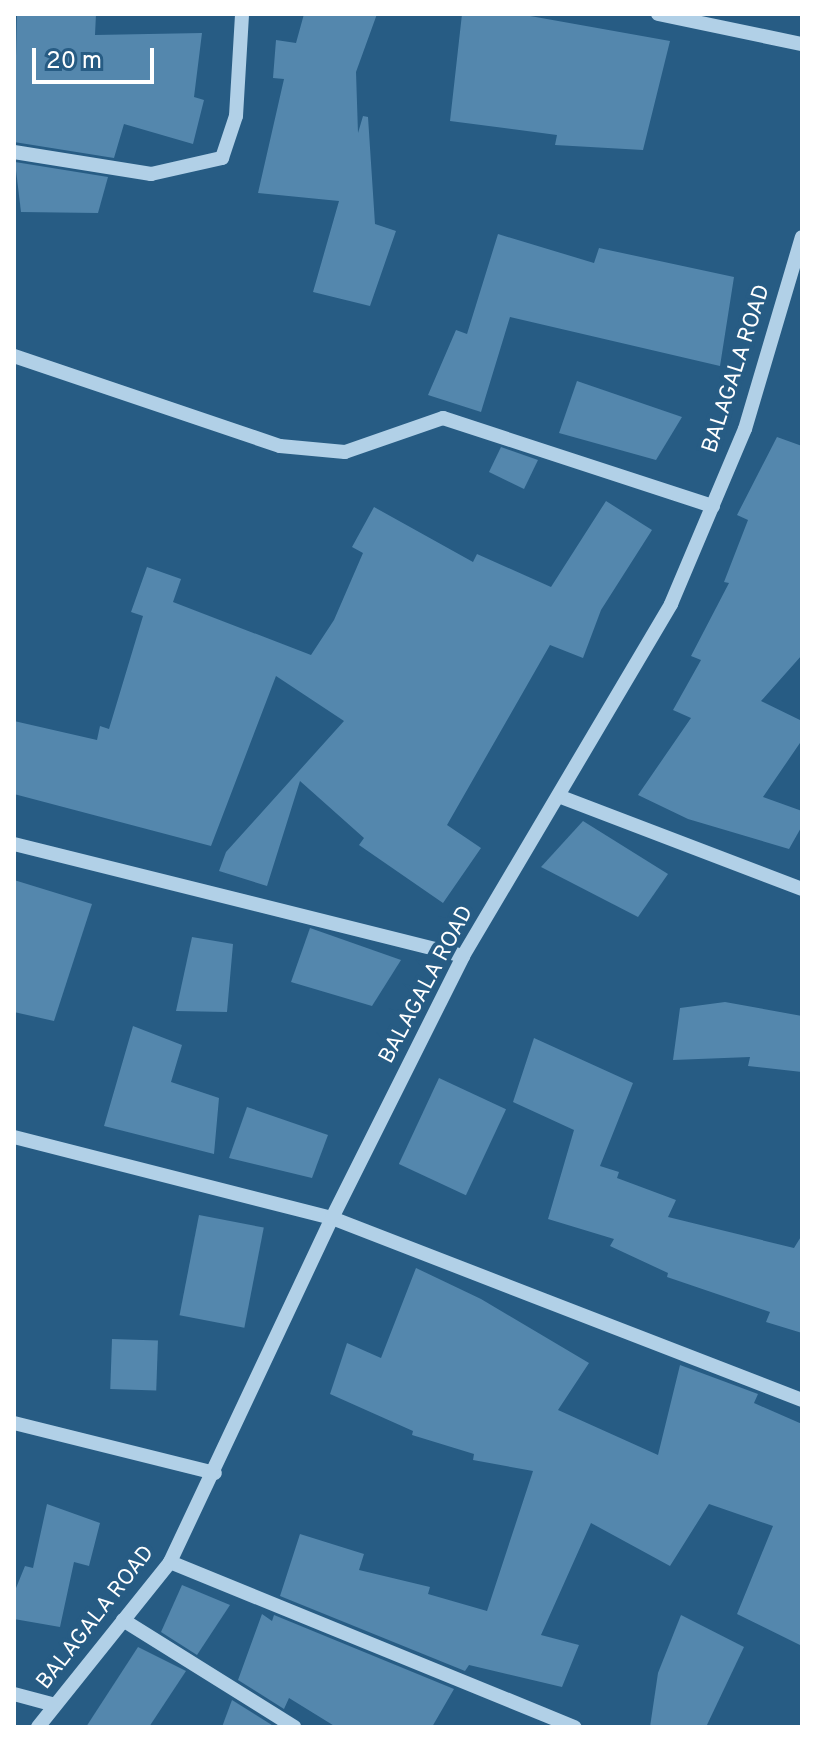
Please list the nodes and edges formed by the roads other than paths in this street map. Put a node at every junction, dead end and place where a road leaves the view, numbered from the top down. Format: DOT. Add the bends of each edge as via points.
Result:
graph roads {
  1 [pos="242,14"];
  2 [pos="658,14"];
  3 [pos="802,44"];
  4 [pos="14,152"];
  5 [pos="802,237"];
  6 [pos="14,356"];
  7 [pos="713,506"];
  8 [pos="561,797"];
  9 [pos="14,844"];
  10 [pos="802,889"];
  11 [pos="463,956"];
  12 [pos="14,1137"];
  13 [pos="332,1218"];
  14 [pos="802,1400"];
  15 [pos="14,1423"];
  16 [pos="215,1473"];
  17 [pos="170,1562"];
  18 [pos="123,1620"];
  19 [pos="14,1694"];
  20 [pos="55,1705"];
  21 [pos="38,1727"];
  22 [pos="294,1727"];
  23 [pos="575,1727"];
  1 -- 4 [label="street" via="236,116 222,158 151,174"];
  2 -- 3 [label="street"];
  5 -- 7 [label="street, BALAGALA ROAD" via="745,429"];
  6 -- 7 [label="street" via="280,446 345,452 443,418"];
  7 -- 8 [label="street, BALAGALA ROAD" via="671,604"];
  8 -- 10 [label="street"];
  8 -- 11 [label="street, BALAGALA ROAD"];
  9 -- 11 [label="street"];
  11 -- 13 [label="street, BALAGALA ROAD"];
  12 -- 13 [label="street"];
  13 -- 14 [label="street"];
  13 -- 16 [label="street, BALAGALA ROAD"];
  15 -- 16 [label="street"];
  16 -- 17 [label="street, BALAGALA ROAD"];
  17 -- 18 [label="street, BALAGALA ROAD"];
  17 -- 23 [label="street"];
  18 -- 20 [label="street, BALAGALA ROAD"];
  18 -- 22 [label="street"];
  19 -- 20 [label="street"];
  20 -- 21 [label="street, BALAGALA ROAD"];
}
